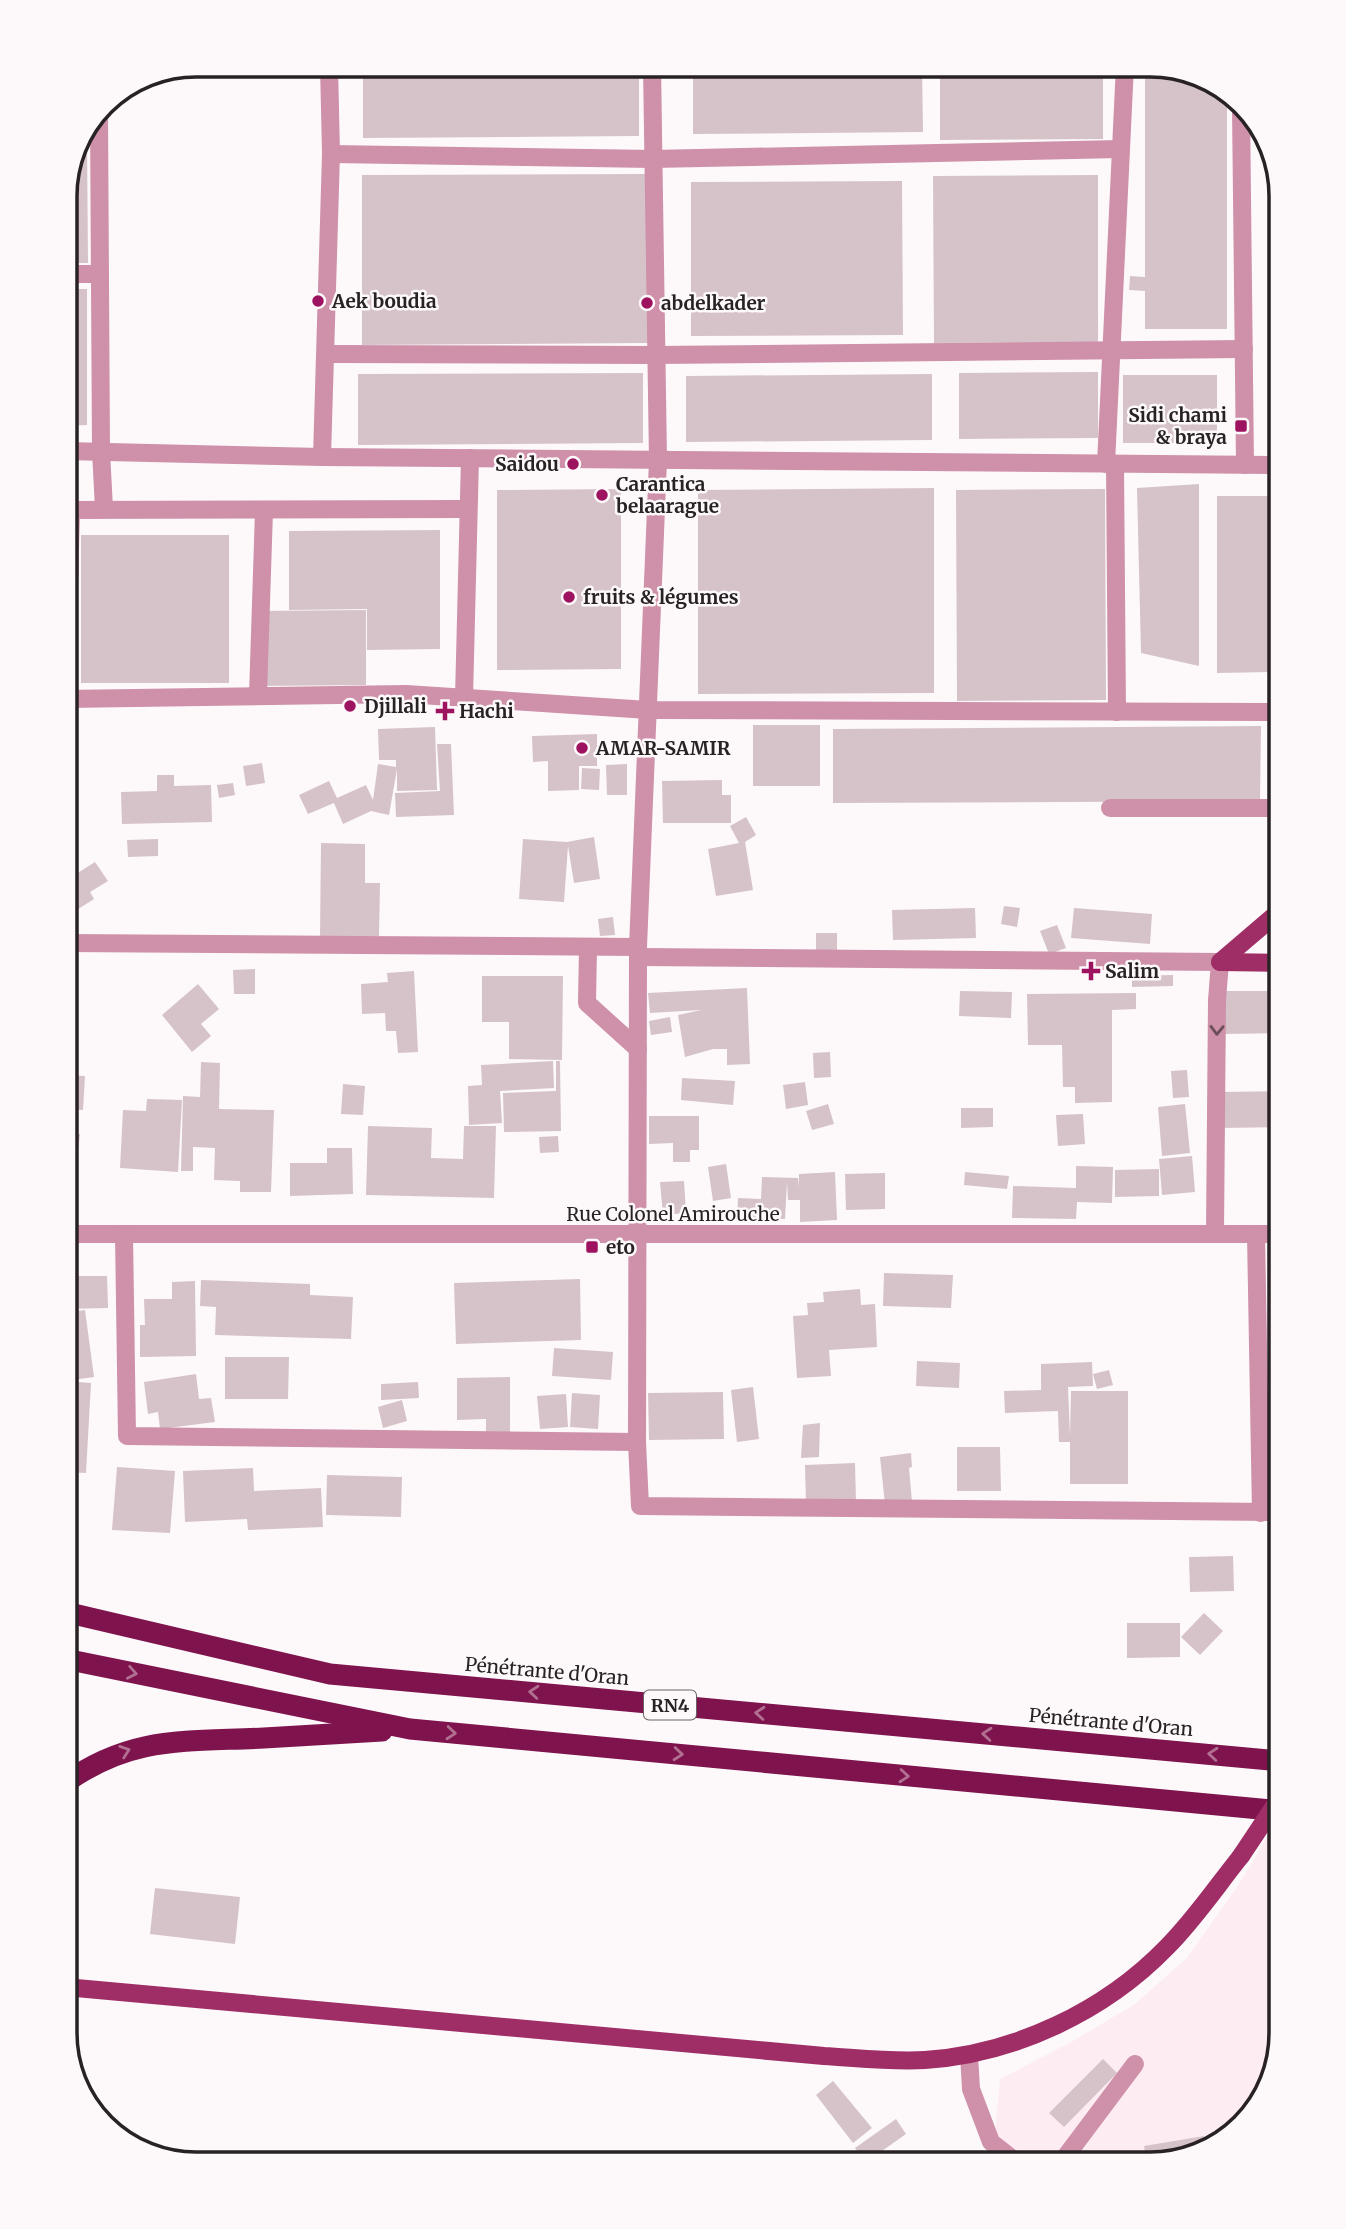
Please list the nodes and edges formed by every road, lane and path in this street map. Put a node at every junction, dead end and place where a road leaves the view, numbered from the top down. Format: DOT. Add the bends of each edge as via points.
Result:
graph roads {
  1 [pos="329,77"];
  2 [pos="652,77"];
  3 [pos="1124,77"];
  4 [pos="1241,121"];
  5 [pos="99,128"];
  6 [pos="1119,149"];
  7 [pos="331,154"];
  8 [pos="653,159"];
  9 [pos="77,274"];
  10 [pos="100,274"];
  11 [pos="1244,349"];
  12 [pos="1110,351"];
  13 [pos="326,354"];
  14 [pos="656,355"];
  15 [pos="77,451"];
  16 [pos="101,451"];
  17 [pos="322,457"];
  18 [pos="470,458"];
  19 [pos="658,460"];
  20 [pos="1110,464"];
  21 [pos="1245,465"];
  22 [pos="1269,465"];
  23 [pos="104,509"];
  24 [pos="468,509"];
  25 [pos="77,510"];
  26 [pos="264,511"];
  27 [pos="258,695"];
  28 [pos="464,698"];
  29 [pos="77,699"];
  30 [pos="648,710"];
  31 [pos="1117,712"];
  32 [pos="1269,712"];
  33 [pos="1110,808"];
  34 [pos="1269,808"];
  35 [pos="1269,920"];
  36 [pos="77,943"];
  37 [pos="588,947"];
  38 [pos="638,952"];
  39 [pos="1220,962"];
  40 [pos="1269,963"];
  41 [pos="638,1049"];
  42 [pos="1215,1232"];
  43 [pos="77,1234"];
  44 [pos="124,1234"];
  45 [pos="1256,1234"];
  46 [pos="1269,1234"];
  47 [pos="638,1235"];
  48 [pos="637,1442"];
  49 [pos="1261,1513"];
  50 [pos="1269,1513"];
  51 [pos="77,1615"];
  52 [pos="77,1661"];
  53 [pos="410,1729"];
  54 [pos="1269,1760"];
  55 [pos="77,1774"];
  56 [pos="1269,1810"];
  57 [pos="1269,1814"];
  58 [pos="77,1988"];
  59 [pos="969,2055"];
  60 [pos="1135,2064"];
  61 [pos="1003,2152"];
  62 [pos="1069,2152"];
  1 -- 7 [label="street"];
  2 -- 8 [label="street"];
  3 -- 6 [label="street"];
  4 -- 11 [label="street"];
  5 -- 10 [label="street"];
  6 -- 8 [label="street"];
  6 -- 12 [label="street"];
  7 -- 8 [label="street"];
  7 -- 13 [label="street"];
  8 -- 14 [label="street"];
  9 -- 10 [label="street"];
  10 -- 16 [label="street"];
  11 -- 12 [label="street"];
  11 -- 21 [label="street"];
  12 -- 14 [label="street"];
  12 -- 20 [label="street"];
  13 -- 14 [label="street"];
  13 -- 17 [label="street"];
  14 -- 19 [label="street"];
  15 -- 16 [label="street"];
  16 -- 17 [label="street"];
  16 -- 23 [label="street"];
  17 -- 18 [label="street"];
  18 -- 19 [label="street"];
  18 -- 24 [label="street"];
  19 -- 20 [label="street"];
  19 -- 30 [label="street"];
  20 -- 21 [label="street"];
  20 -- 31 [label="street"];
  21 -- 22 [label="street"];
  23 -- 25 [label="street"];
  23 -- 26 [label="street"];
  24 -- 26 [label="street"];
  24 -- 28 [label="street"];
  26 -- 27 [label="street"];
  27 -- 28 [label="street"];
  27 -- 29 [label="street"];
  28 -- 30 [label="street"];
  30 -- 31 [label="street"];
  30 -- 38 [label="street"];
  31 -- 32 [label="street"];
  33 -- 34 [label="street"];
  35 -- 39 [label="main road"];
  36 -- 37 [label="street"];
  37 -- 38 [label="street"];
  37 -- 41 [label="street" via="587,1003"];
  38 -- 39 [label="street"];
  38 -- 41 [label="street"];
  39 -- 40 [label="main road"];
  39 -- 42 [label="street, one-way"];
  41 -- 47 [label="street"];
  42 -- 45 [label="street, Rue Colonel Amirouche"];
  42 -- 47 [label="street, Rue Colonel Amirouche"];
  43 -- 44 [label="street, Rue Colonel Amirouche"];
  44 -- 47 [label="street, Rue Colonel Amirouche"];
  44 -- 48 [label="street" via="127,1436"];
  45 -- 46 [label="street, Rue Colonel Amirouche"];
  45 -- 49 [label="street"];
  47 -- 48 [label="street"];
  48 -- 49 [label="street" via="640,1506"];
  49 -- 50 [label="street"];
  54 -- 51 [label="highway, Pénétrante d'Oran / RN4, one-way" via="330,1674"];
  52 -- 53 [label="highway, one-way"];
  55 -- 53 [label="highway, one-way" via="117,1754 177,1740"];
  53 -- 56 [label="highway, one-way"];
  57 -- 59 [label="main road, bridge" via="1167,1947 1120,1988 1057,2025"];
  58 -- 59 [label="main road" via="880,2060"];
  59 -- 61 [label="street" via="971,2089 990,2142"];
  60 -- 62 [label="street"];
}
